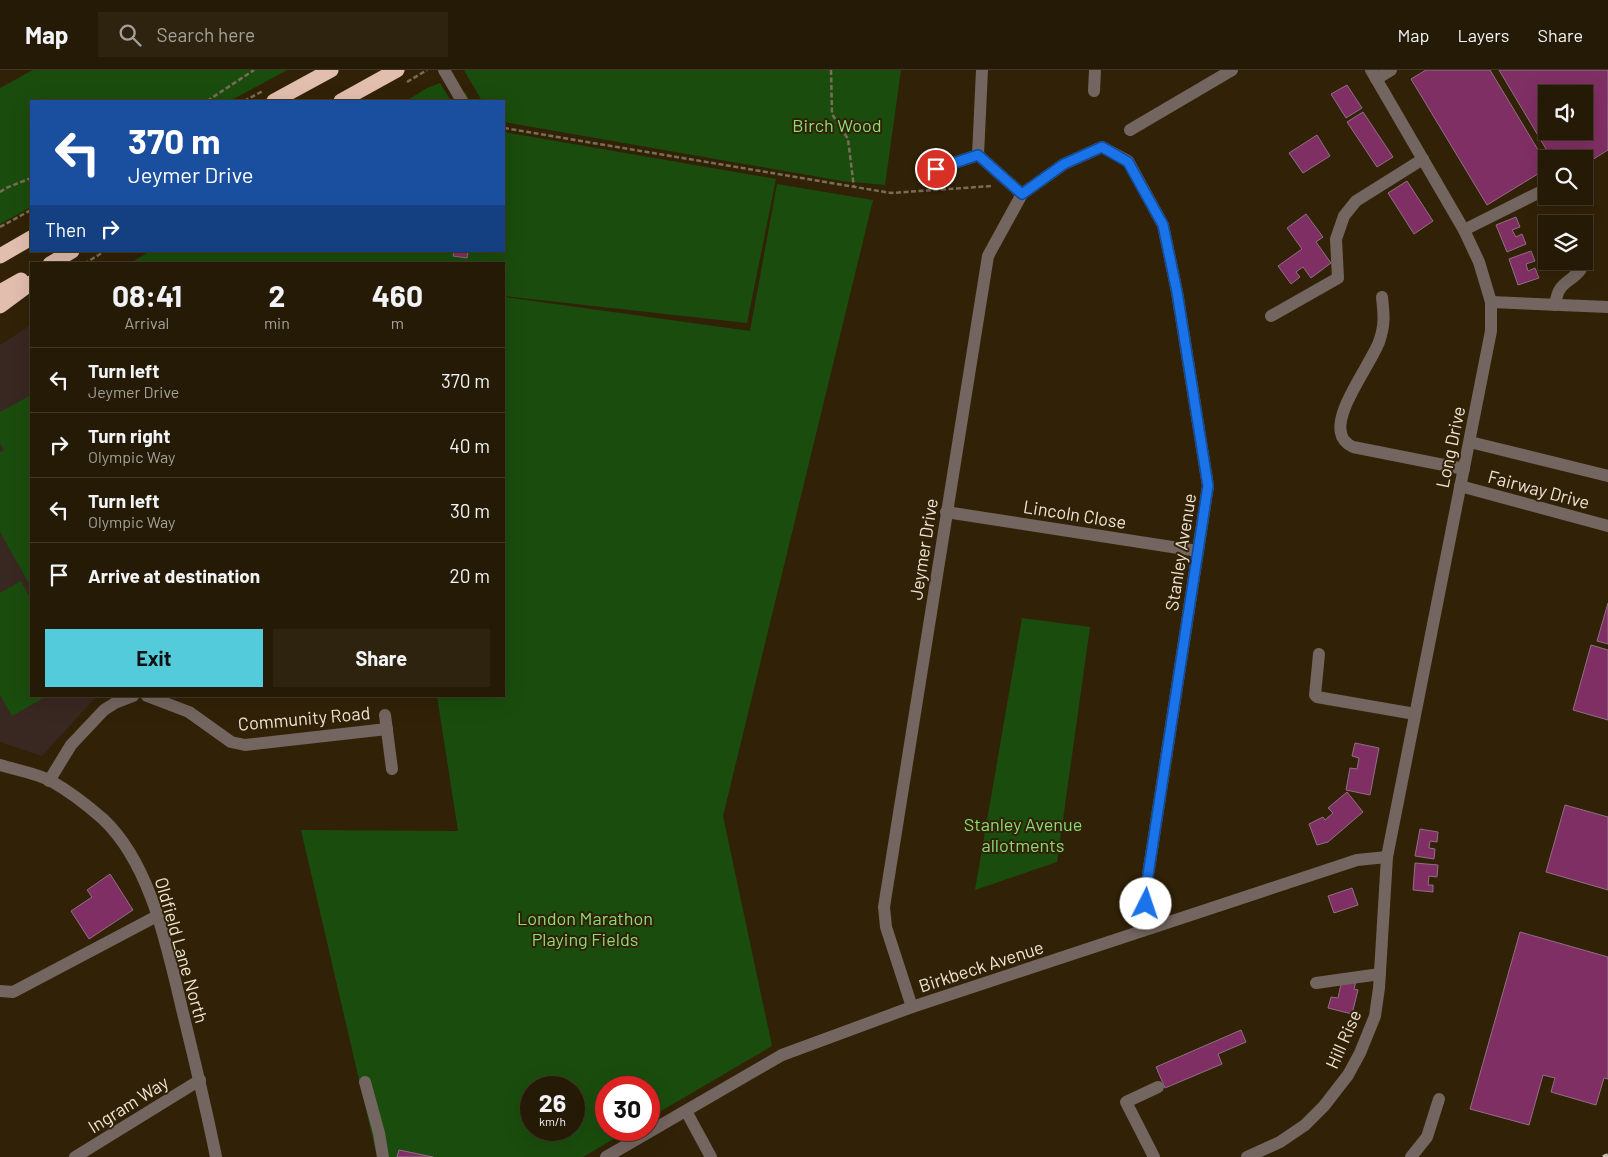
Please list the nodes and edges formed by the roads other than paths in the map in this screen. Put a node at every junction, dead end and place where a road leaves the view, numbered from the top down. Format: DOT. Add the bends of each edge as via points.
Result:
graph roads {
  1 [pos="331,70"];
  2 [pos="397,70"];
  3 [pos="444,70"];
  4 [pos="982,70"];
  5 [pos="1094,70"];
  6 [pos="1232,70"];
  7 [pos="1391,70"];
  8 [pos="1373,74"];
  9 [pos="1094,92"];
  10 [pos="276,100"];
  11 [pos="343,100"];
  12 [pos="461,100"];
  13 [pos="1130,130"];
  14 [pos="1102,147"];
  15 [pos="978,155"];
  16 [pos="1423,159"];
  17 [pos="936,169"];
  18 [pos="1538,193"];
  19 [pos="1022,194"];
  20 [pos="1464,230"];
  21 [pos="30,232"];
  22 [pos="30,239"];
  23 [pos="0,245"];
  24 [pos="71,252"];
  25 [pos="72,252"];
  26 [pos="0,256"];
  27 [pos="54,262"];
  28 [pos="59,262"];
  29 [pos="1581,270"];
  30 [pos="30,275"];
  31 [pos="30,284"];
  32 [pos="0,292"];
  33 [pos="1382,297"];
  34 [pos="1491,302"];
  35 [pos="1554,305"];
  36 [pos="0,306"];
  37 [pos="1608,307"];
  38 [pos="1271,316"];
  39 [pos="1470,442"];
  40 [pos="1464,469"];
  41 [pos="1608,476"];
  42 [pos="1460,486"];
  43 [pos="946,512"];
  44 [pos="1608,526"];
  45 [pos="1198,551"];
  46 [pos="1319,654"];
  47 [pos="130,697"];
  48 [pos="151,697"];
  49 [pos="1415,714"];
  50 [pos="385,715"];
  51 [pos="387,729"];
  52 [pos="0,765"];
  53 [pos="392,769"];
  54 [pos="49,780"];
  55 [pos="1386,857"];
  56 [pos="157,916"];
  57 [pos="1150,928"];
  58 [pos="1380,974"];
  59 [pos="1316,983"];
  60 [pos="0,990"];
  61 [pos="912,1007"];
  62 [pos="200,1080"];
  63 [pos="365,1082"];
  64 [pos="1158,1087"];
  65 [pos="1439,1099"];
  66 [pos="686,1111"];
  67 [pos="75,1157"];
  68 [pos="216,1157"];
  69 [pos="383,1157"];
  70 [pos="606,1157"];
  71 [pos="711,1157"];
  72 [pos="1154,1157"];
  73 [pos="1247,1157"];
  74 [pos="1411,1157"];
  1 -- 10 [label="highway"];
  2 -- 11 [label="highway"];
  3 -- 12 [label="street"];
  4 -- 15 [label="street"];
  5 -- 9 [label="street"];
  6 -- 13 [label="street"];
  7 -- 8 [label="street"];
  8 -- 16 [label="street, Long Drive"];
  14 -- 19 [label="street, Jeymer Drive" via="1064,164"];
  14 -- 45 [label="street, Stanley Avenue" via="1128,162 1163,225 1208,486"];
  15 -- 17 [label="street"];
  15 -- 19 [label="street"];
  16 -- 20 [label="street, Long Drive"];
  16 -- 38 [label="street" via="1354,197 1336,239 1338,278"];
  18 -- 20 [label="street"];
  19 -- 43 [label="street, Jeymer Drive" via="988,256"];
  20 -- 34 [label="street, Long Drive" via="1479,262"];
  21 -- 23 [label="highway"];
  22 -- 26 [label="highway"];
  24 -- 27 [label="highway"];
  25 -- 28 [label="highway"];
  29 -- 35 [label="street" via="1560,289"];
  30 -- 32 [label="highway"];
  31 -- 36 [label="highway"];
  33 -- 40 [label="street" via="1385,322 1378,344 1340,420 1341,434 1353,448"];
  34 -- 35 [label="street"];
  34 -- 39 [label="street, Long Drive" via="1491,331"];
  35 -- 37 [label="street"];
  39 -- 40 [label="street, Long Drive"];
  39 -- 41 [label="street"];
  40 -- 42 [label="street, Long Drive"];
  42 -- 44 [label="street, Fairway Drive"];
  42 -- 49 [label="street, Long Drive"];
  43 -- 45 [label="street, Lincoln Close"];
  43 -- 61 [label="street, Jeymer Drive" via="884,907 886,927"];
  45 -- 57 [label="street, Stanley Avenue" via="1148,875 1146,904"];
  46 -- 49 [label="street" via="1314,695 1317,697"];
  47 -- 54 [label="street" via="114,702 104,710 71,745"];
  48 -- 51 [label="street, Community Road" via="189,712 231,742 245,745"];
  49 -- 55 [label="street, Long Drive"];
  50 -- 51 [label="street, Community Road"];
  51 -- 53 [label="street, Community Road"];
  52 -- 54 [label="street, Oldfield Lane North"];
  54 -- 56 [label="street, Oldfield Lane North" via="103,820 122,841 137,864"];
  55 -- 57 [label="street, Birkbeck Avenue" via="1357,860"];
  55 -- 58 [label="street, Hill Rise"];
  56 -- 60 [label="street" via="13,992"];
  56 -- 62 [label="street, Oldfield Lane North"];
  57 -- 61 [label="street, Birkbeck Avenue"];
  58 -- 59 [label="street"];
  58 -- 73 [label="street, Hill Rise" via="1375,1016 1348,1076 1305,1125 1280,1142"];
  61 -- 66 [label="street, Birkbeck Avenue" via="782,1055"];
  62 -- 67 [label="street, Ingram Way"];
  62 -- 68 [label="street, Oldfield Lane North"];
  63 -- 69 [label="street"];
  64 -- 72 [label="street" via="1126,1102"];
  65 -- 74 [label="street" via="1427,1137"];
  66 -- 70 [label="street, Birkbeck Avenue"];
  66 -- 71 [label="street"];
}
